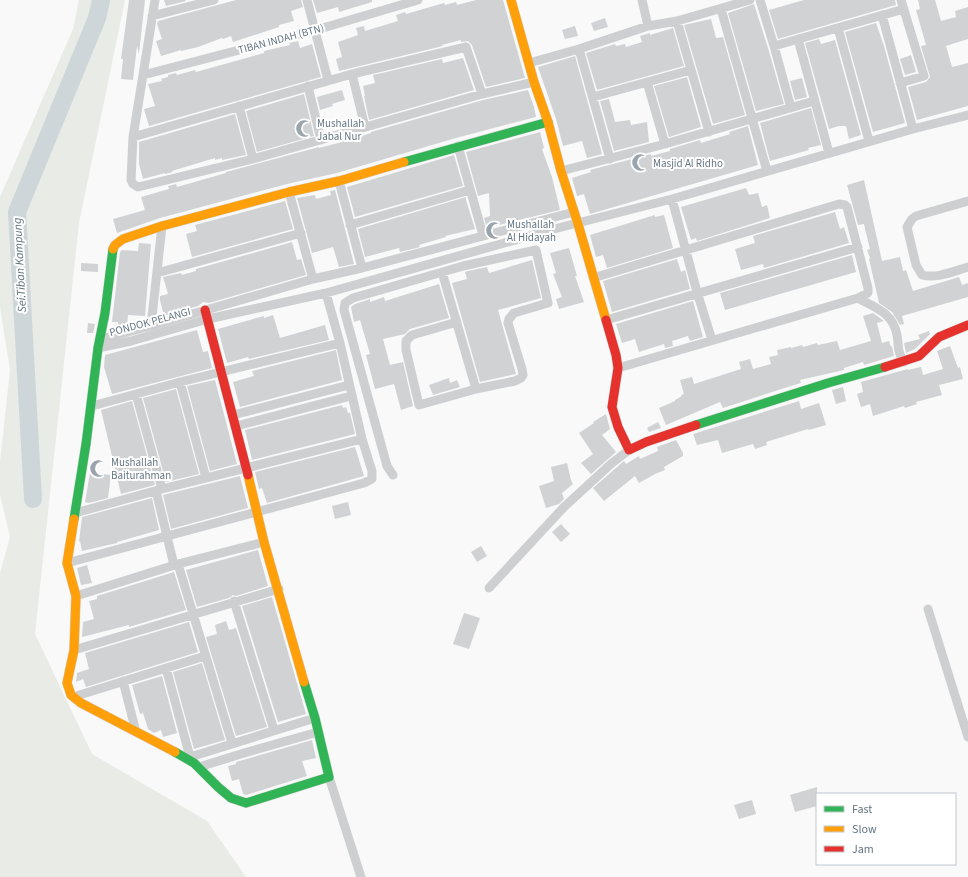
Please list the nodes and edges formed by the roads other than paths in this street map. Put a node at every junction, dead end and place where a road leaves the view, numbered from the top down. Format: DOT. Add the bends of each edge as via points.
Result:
graph roads {
  1 [pos="155,0"];
  2 [pos="214,0"];
  3 [pos="307,0"];
  4 [pos="418,0"];
  5 [pos="511,0"];
  6 [pos="642,0"];
  7 [pos="750,0"];
  8 [pos="760,0"];
  9 [pos="903,5"];
  10 [pos="721,9"];
  11 [pos="882,15"];
  12 [pos="152,16"];
  13 [pos="677,21"];
  14 [pos="648,26"];
  15 [pos="838,28"];
  16 [pos="316,30"];
  17 [pos="798,40"];
  18 [pos="774,46"];
  19 [pos="579,49"];
  20 [pos="529,63"];
  21 [pos="692,70"];
  22 [pos="352,74"];
  23 [pos="143,75"];
  24 [pos="328,80"];
  25 [pos="534,82"];
  26 [pos="647,82"];
  27 [pos="900,83"];
  28 [pos="308,86"];
  29 [pos="482,94"];
  30 [pos="593,97"];
  31 [pos="814,101"];
  32 [pos="239,106"];
  33 [pos="791,108"];
  34 [pos="968,115"];
  35 [pos="752,120"];
  36 [pos="548,122"];
  37 [pos="365,127"];
  38 [pos="913,129"];
  39 [pos="709,132"];
  40 [pos="133,136"];
  41 [pos="321,140"];
  42 [pos="869,141"];
  43 [pos="665,144"];
  44 [pos="458,146"];
  45 [pos="829,153"];
  46 [pos="253,159"];
  47 [pos="610,159"];
  48 [pos="561,171"];
  49 [pos="767,171"];
  50 [pos="339,181"];
  51 [pos="470,190"];
  52 [pos="289,192"];
  53 [pos="672,200"];
  54 [pos="968,201"];
  55 [pos="574,212"];
  56 [pos="578,224"];
  57 [pos="350,225"];
  58 [pos="162,226"];
  59 [pos="301,233"];
  60 [pos="483,235"];
  61 [pos="858,246"];
  62 [pos="686,251"];
  63 [pos="460,256"];
  64 [pos="463,266"];
  65 [pos="968,267"];
  66 [pos="362,268"];
  67 [pos="442,272"];
  68 [pos="157,273"];
  69 [pos="316,278"];
  70 [pos="594,278"];
  71 [pos="697,292"];
  72 [pos="324,293"];
  73 [pos="858,298"];
  74 [pos="207,314"];
  75 [pos="606,320"];
  76 [pos="457,322"];
  77 [pos="968,325"];
  78 [pos="151,326"];
  79 [pos="101,338"];
  80 [pos="712,340"];
  81 [pos="340,344"];
  82 [pos="98,348"];
  83 [pos="904,362"];
  84 [pos="618,368"];
  85 [pos="222,372"];
  86 [pos="180,382"];
  87 [pos="349,385"];
  88 [pos="476,389"];
  89 [pos="136,394"];
  90 [pos="352,396"];
  91 [pos="92,406"];
  92 [pos="233,415"];
  93 [pos="236,426"];
  94 [pos="362,439"];
  95 [pos="629,450"];
  96 [pos="246,469"];
  97 [pos="393,476"];
  98 [pos="206,478"];
  99 [pos="159,490"];
  100 [pos="258,511"];
  101 [pos="75,513"];
  102 [pos="167,537"];
  103 [pos="264,542"];
  104 [pos="67,564"];
  105 [pos="176,565"];
  106 [pos="278,588"];
  107 [pos="489,588"];
  108 [pos="76,596"];
  109 [pos="234,601"];
  110 [pos="928,609"];
  111 [pos="194,614"];
  112 [pos="74,650"];
  113 [pos="205,656"];
  114 [pos="166,668"];
  115 [pos="123,682"];
  116 [pos="73,697"];
  117 [pos="315,718"];
  118 [pos="274,730"];
  119 [pos="136,732"];
  120 [pos="318,732"];
  121 [pos="968,737"];
  122 [pos="232,743"];
  123 [pos="188,757"];
  124 [pos="199,767"];
  125 [pos="329,777"];
  126 [pos="361,877"];
  1 -- 12 [label="street"];
  2 -- 12 [label="street"];
  3 -- 16 [label="street"];
  4 -- 16 [label="street, TIBAN INDAH (BTN)"];
  5 -- 20 [label="street"];
  6 -- 14 [label="street"];
  7 -- 10 [label="street"];
  8 -- 18 [label="street"];
  9 -- 11 [label="street"];
  9 -- 27 [label="street" via="924,76"];
  10 -- 13 [label="street"];
  10 -- 35 [label="street"];
  11 -- 15 [label="street"];
  11 -- 27 [label="street"];
  12 -- 23 [label="street"];
  13 -- 14 [label="street"];
  13 -- 21 [label="street"];
  14 -- 19 [label="street"];
  15 -- 17 [label="street"];
  15 -- 42 [label="street"];
  16 -- 23 [label="street, TIBAN INDAH (BTN)"];
  16 -- 24 [label="street"];
  17 -- 18 [label="street"];
  17 -- 31 [label="street"];
  18 -- 33 [label="street"];
  19 -- 20 [label="street"];
  19 -- 30 [label="street"];
  20 -- 25 [label="street"];
  21 -- 26 [label="street"];
  21 -- 39 [label="street"];
  22 -- 24 [label="street"];
  22 -- 29 [label="street" via="466,47"];
  22 -- 37 [label="street"];
  23 -- 40 [label="street"];
  24 -- 28 [label="street"];
  25 -- 29 [label="street"];
  25 -- 36 [label="street"];
  26 -- 30 [label="street"];
  26 -- 43 [label="street"];
  27 -- 38 [label="street"];
  28 -- 32 [label="street"];
  28 -- 41 [label="street"];
  29 -- 37 [label="street"];
  30 -- 47 [label="street"];
  31 -- 33 [label="street"];
  31 -- 45 [label="street"];
  32 -- 40 [label="street"];
  32 -- 46 [label="street"];
  33 -- 35 [label="street"];
  34 -- 38 [label="street, PONDOK PELANGI"];
  35 -- 39 [label="street"];
  35 -- 49 [label="street"];
  36 -- 44 [label="street"];
  36 -- 48 [label="street"];
  37 -- 41 [label="street"];
  38 -- 42 [label="street, PONDOK PELANGI"];
  39 -- 43 [label="street"];
  40 -- 46 [label="street" via="131,180 132,184 138,186"];
  41 -- 46 [label="street"];
  42 -- 45 [label="street, PONDOK PELANGI"];
  43 -- 47 [label="street"];
  44 -- 50 [label="street"];
  44 -- 51 [label="street"];
  45 -- 49 [label="street, PONDOK PELANGI"];
  47 -- 48 [label="street"];
  48 -- 55 [label="street"];
  49 -- 53 [label="street, PONDOK PELANGI"];
  50 -- 52 [label="street"];
  50 -- 57 [label="street"];
  51 -- 57 [label="street"];
  51 -- 60 [label="street"];
  52 -- 58 [label="street"];
  52 -- 59 [label="street"];
  53 -- 56 [label="street, PONDOK PELANGI"];
  53 -- 62 [label="street"];
  54 -- 65 [label="street" via="916,216 907,227 916,265 922,275 935,276"];
  55 -- 56 [label="street"];
  55 -- 60 [label="street"];
  56 -- 63 [label="street, PONDOK PELANGI"];
  56 -- 70 [label="street"];
  57 -- 66 [label="street"];
  58 -- 68 [label="street"];
  58 -- 79 [label="street" via="123,239 112,250"];
  59 -- 68 [label="street"];
  59 -- 69 [label="street"];
  60 -- 66 [label="street"];
  61 -- 62 [label="street" via="847,207 839,204"];
  61 -- 71 [label="street"];
  61 -- 73 [label="street" via="868,290 865,295"];
  62 -- 70 [label="street"];
  62 -- 71 [label="street"];
  63 -- 64 [label="street"];
  63 -- 72 [label="street, PONDOK PELANGI"];
  64 -- 67 [label="street"];
  64 -- 88 [label="street" via="536,250 548,303 514,313 509,319 522,378"];
  66 -- 69 [label="street"];
  67 -- 76 [label="street"];
  67 -- 97 [label="street" via="353,298 344,306 387,466"];
  68 -- 78 [label="street"];
  69 -- 72 [label="street"];
  69 -- 74 [label="street"];
  70 -- 75 [label="street"];
  71 -- 75 [label="street"];
  71 -- 80 [label="street"];
  72 -- 74 [label="street, PONDOK PELANGI"];
  72 -- 81 [label="street"];
  73 -- 80 [label="street"];
  73 -- 83 [label="street" via="888,314 897,336 899,355"];
  74 -- 78 [label="street"];
  74 -- 82 [label="street, PONDOK PELANGI" via="131,341"];
  74 -- 85 [label="street"];
  75 -- 84 [label="street"];
  76 -- 88 [label="street"];
  76 -- 88 [label="street" via="412,335 406,341 419,405"];
  77 -- 83 [label="street" via="939,337 919,356"];
  78 -- 79 [label="street"];
  79 -- 82 [label="street"];
  80 -- 84 [label="street"];
  81 -- 85 [label="street"];
  81 -- 87 [label="street"];
  82 -- 91 [label="street, PONDOK PELANGI"];
  83 -- 95 [label="street" via="710,420"];
  84 -- 95 [label="street" via="612,407"];
  85 -- 86 [label="street"];
  85 -- 92 [label="street"];
  86 -- 89 [label="street"];
  86 -- 98 [label="street"];
  87 -- 90 [label="street"];
  87 -- 92 [label="street"];
  89 -- 91 [label="street"];
  89 -- 99 [label="street"];
  90 -- 93 [label="street"];
  90 -- 94 [label="street"];
  91 -- 101 [label="street, PONDOK PELANGI"];
  92 -- 93 [label="street"];
  93 -- 96 [label="street"];
  94 -- 96 [label="street"];
  94 -- 100 [label="street" via="372,470 372,479 368,482"];
  95 -- 107 [label="street" via="564,507"];
  96 -- 98 [label="street"];
  96 -- 100 [label="street"];
  98 -- 99 [label="street"];
  99 -- 101 [label="street"];
  99 -- 102 [label="street"];
  100 -- 102 [label="street"];
  100 -- 103 [label="street"];
  101 -- 104 [label="street, PONDOK PELANGI"];
  102 -- 104 [label="street"];
  102 -- 105 [label="street"];
  103 -- 105 [label="street"];
  103 -- 106 [label="street"];
  104 -- 108 [label="street"];
  105 -- 108 [label="street"];
  105 -- 111 [label="street"];
  106 -- 109 [label="street"];
  106 -- 117 [label="street"];
  108 -- 112 [label="street"];
  109 -- 111 [label="street"];
  109 -- 118 [label="street"];
  110 -- 121 [label="street"];
  111 -- 112 [label="street"];
  111 -- 113 [label="street"];
  112 -- 116 [label="street" via="67,683"];
  113 -- 114 [label="street"];
  113 -- 122 [label="street"];
  114 -- 115 [label="street"];
  114 -- 123 [label="street"];
  115 -- 116 [label="street"];
  115 -- 119 [label="street"];
  116 -- 119 [label="street"];
  117 -- 118 [label="street"];
  117 -- 120 [label="street"];
  118 -- 122 [label="street"];
  119 -- 123 [label="street"];
  120 -- 124 [label="street"];
  120 -- 125 [label="street"];
  122 -- 123 [label="street"];
  123 -- 124 [label="street"];
  124 -- 125 [label="street" via="233,799 246,803"];
  125 -- 126 [label="street"];
}
